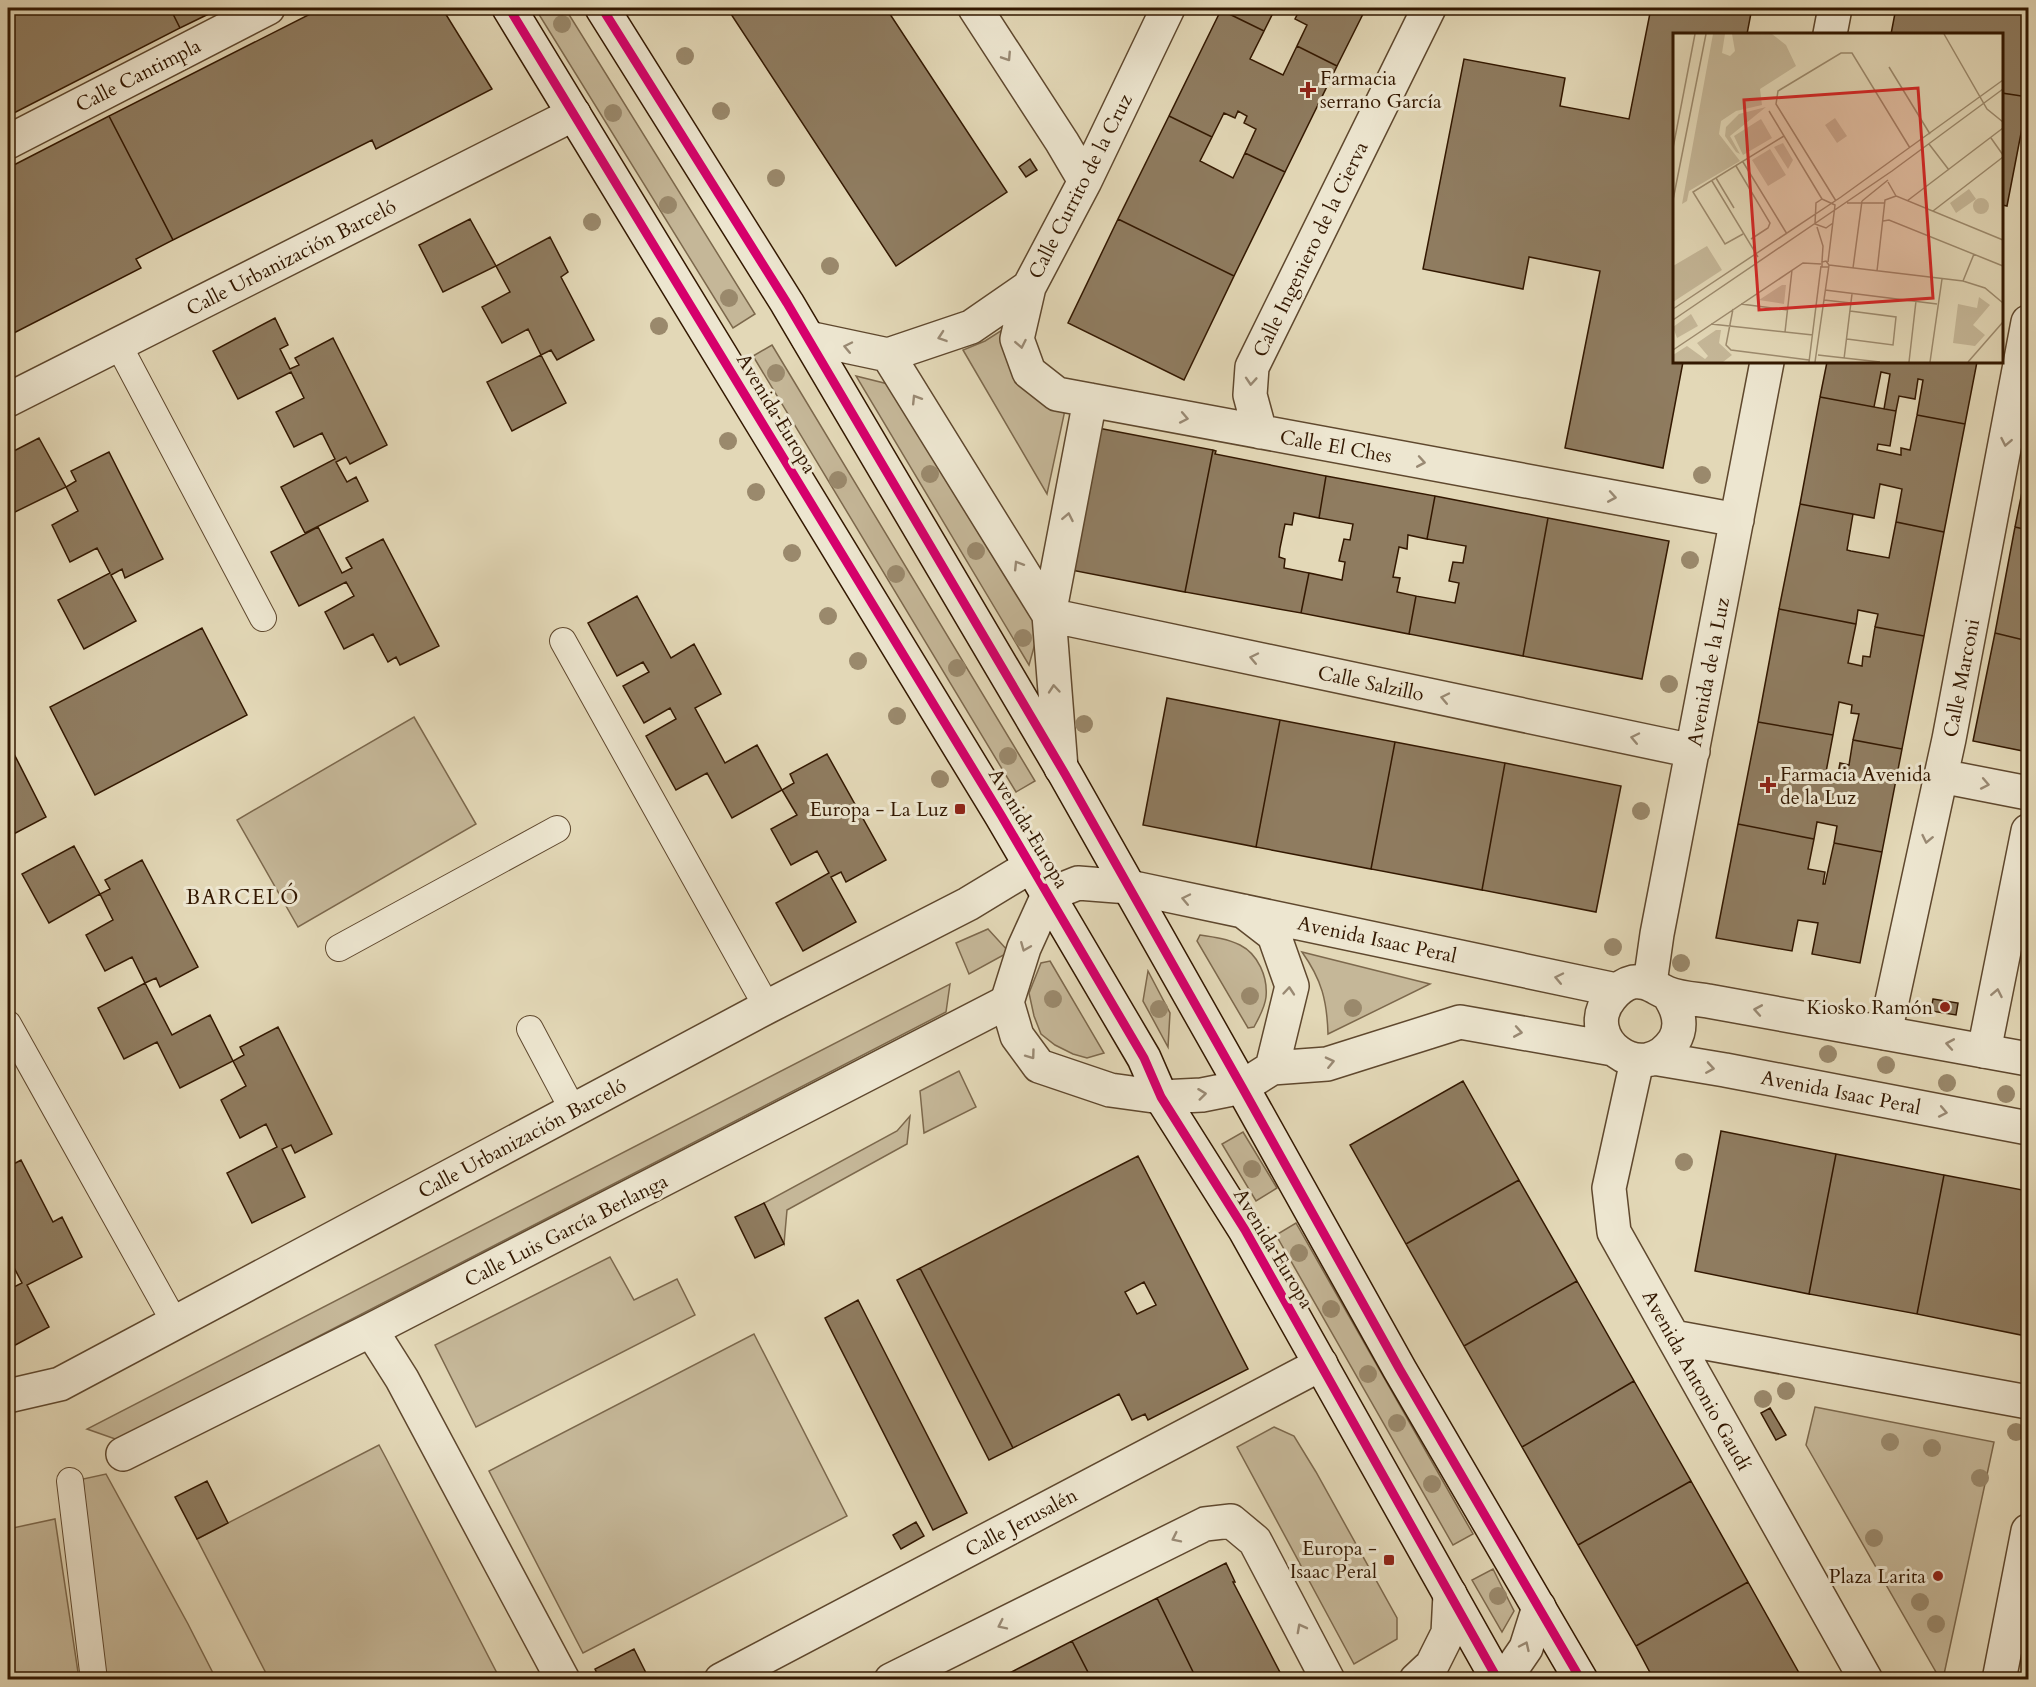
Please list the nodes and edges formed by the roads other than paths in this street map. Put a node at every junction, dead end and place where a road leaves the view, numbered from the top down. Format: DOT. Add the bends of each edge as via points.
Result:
graph roads {
  1 [pos="268,8"];
  2 [pos="509,8"];
  3 [pos="602,8"];
  4 [pos="975,8"];
  5 [pos="1168,8"];
  6 [pos="1430,8"];
  7 [pos="1835,8"];
  8 [pos="1830,33"];
  9 [pos="574,114"];
  10 [pos="8,142"];
  11 [pos="1085,181"];
  12 [pos="1029,287"];
  13 [pos="2028,322"];
  14 [pos="808,338"];
  15 [pos="118,344"];
  16 [pos="888,355"];
  17 [pos="1767,363"];
  18 [pos="8,400"];
  19 [pos="1090,400"];
  20 [pos="1260,432"];
  21 [pos="1737,520"];
  22 [pos="1049,615"];
  23 [pos="263,618"];
  24 [pos="563,641"];
  25 [pos="1693,751"];
  26 [pos="1061,768"];
  27 [pos="1941,776"];
  28 [pos="2028,793"];
  29 [pos="557,829"];
  30 [pos="2028,831"];
  31 [pos="1031,866"];
  32 [pos="1129,887"];
  33 [pos="1048,895"];
  34 [pos="1243,910"];
  35 [pos="339,948"];
  36 [pos="1659,988"];
  37 [pos="1616,990"];
  38 [pos="1007,1002"];
  39 [pos="767,1007"];
  40 [pos="8,1024"];
  41 [pos="530,1029"];
  42 [pos="1885,1033"];
  43 [pos="1984,1051"];
  44 [pos="1634,1056"];
  45 [pos="2028,1059"];
  46 [pos="1272,1068"];
  47 [pos="1242,1088"];
  48 [pos="1161,1097"];
  49 [pos="573,1110"];
  50 [pos="2028,1128"];
  51 [pos="175,1323"];
  52 [pos="371,1330"];
  53 [pos="1673,1337"];
  54 [pos="1321,1364"];
  55 [pos="8,1396"];
  56 [pos="2028,1402"];
  57 [pos="123,1454"];
  58 [pos="70,1481"];
  59 [pos="2028,1531"];
  60 [pos="1450,1594"];
  61 [pos="1539,1607"];
  62 [pos="94,1680"];
  63 [pos="562,1680"];
  64 [pos="721,1680"];
  65 [pos="891,1680"];
  66 [pos="1328,1680"];
  67 [pos="1416,1680"];
  68 [pos="1498,1680"];
  69 [pos="1504,1680"];
  70 [pos="1581,1680"];
  71 [pos="1866,1680"];
  72 [pos="1999,1680"];
  1 -- 10 [label="street, Calle Cantimpla"];
  2 -- 9 [label="street, Avenida Europa"];
  3 -- 14 [label="street"];
  4 -- 11 [label="street, one-way"];
  5 -- 11 [label="street, Calle Currito de la Cruz"];
  6 -- 20 [label="street, Calle Ingeniero de la Cierva, one-way" via="1252,367 1250,395"];
  7 -- 8 [label="street"];
  9 -- 15 [label="street, Calle Urbanización Barceló"];
  9 -- 31 [label="street, Avenida Europa"];
  11 -- 12 [label="street, Calle Currito de la Cruz"];
  12 -- 16 [label="street, Calle Currito de la Cruz, one-way" via="971,327"];
  12 -- 19 [label="street, Calle El Ches, one-way" via="1017,339 1029,372 1057,394"];
  13 -- 27 [label="street, Calle Marconi, one-way"];
  16 -- 14 [label="street, one-way"];
  14 -- 26 [label="street"];
  15 -- 18 [label="street, Calle Urbanización Barceló"];
  15 -- 23 [label="lane"];
  22 -- 16 [label="street, one-way"];
  17 -- 21 [label="street, Avenida de la Luz"];
  19 -- 20 [label="street, Calle El Ches, one-way"];
  22 -- 19 [label="street, one-way"];
  20 -- 21 [label="street, Calle El Ches, one-way"];
  21 -- 25 [label="street, Avenida de la Luz"];
  25 -- 22 [label="street, Calle Salzillo, one-way"];
  26 -- 22 [label="street, one-way"];
  24 -- 39 [label="lane"];
  25 -- 36 [label="street, Avenida de la Luz" via="1657,934"];
  26 -- 32 [label="street"];
  27 -- 28 [label="street, one-way"];
  27 -- 42 [label="street, Calle Marconi, one-way"];
  29 -- 35 [label="lane"];
  43 -- 30 [label="street, one-way"];
  31 -- 33 [label="street, Avenida Europa"];
  31 -- 39 [label="street, Calle Urbanización Barceló" via="968,904"];
  32 -- 33 [label="street, Avenida Isaac Peral" via="1078,883"];
  34 -- 32 [label="street, Avenida Isaac Peral, one-way"];
  32 -- 47 [label="street"];
  33 -- 38 [label="street, one-way" via="1024,948"];
  33 -- 48 [label="street, Avenida Europa" via="1144,1058"];
  37 -- 34 [label="street, Avenida Isaac Peral, one-way"];
  46 -- 34 [label="street, one-way" via="1292,986 1274,934"];
  36 -- 37 [label="street" via="1632,982"];
  42 -- 36 [label="street, one-way"];
  36 -- 44 [label="street" via="1677,1007 1676,1038 1667,1051"];
  37 -- 44 [label="street" via="1605,1004 1601,1019 1604,1035"];
  38 -- 48 [label="street, one-way" via="1017,1036 1039,1066 1110,1090"];
  38 -- 52 [label="street, Calle Luis García Berlanga"];
  39 -- 49 [label="street, Calle Urbanización Barceló"];
  40 -- 51 [label="lane"];
  41 -- 49 [label="lane"];
  43 -- 42 [label="street, one-way"];
  43 -- 45 [label="street"];
  46 -- 44 [label="street, Avenida Isaac Peral, one-way" via="1327,1064 1460,1022"];
  44 -- 50 [label="street, Avenida Isaac Peral, one-way"];
  44 -- 53 [label="street, Avenida Antonio Gaudí" via="1609,1188 1614,1232"];
  46 -- 47 [label="street"];
  48 -- 47 [label="street, one-way"];
  47 -- 61 [label="street"];
  48 -- 54 [label="street, Avenida Europa" via="1245,1230"];
  49 -- 51 [label="street, Calle Urbanización Barceló"];
  51 -- 55 [label="street, Calle Urbanización Barceló" via="60,1384"];
  52 -- 57 [label="street, Calle Luis García Berlanga"];
  52 -- 63 [label="street" via="402,1378"];
  53 -- 56 [label="street"];
  53 -- 71 [label="street, Avenida Antonio Gaudí"];
  54 -- 60 [label="street, Avenida Europa"];
  54 -- 64 [label="street, Calle Jerusalén"];
  58 -- 62 [label="lane"];
  59 -- 72 [label="street"];
  60 -- 67 [label="street" via="1448,1633 1432,1665"];
  60 -- 68 [label="street, Avenida Europa"];
  69 -- 61 [label="street, one-way" via="1526,1648"];
  61 -- 70 [label="street"];
  66 -- 65 [label="street, one-way" via="1256,1541 1231,1521 1205,1524"];
}
